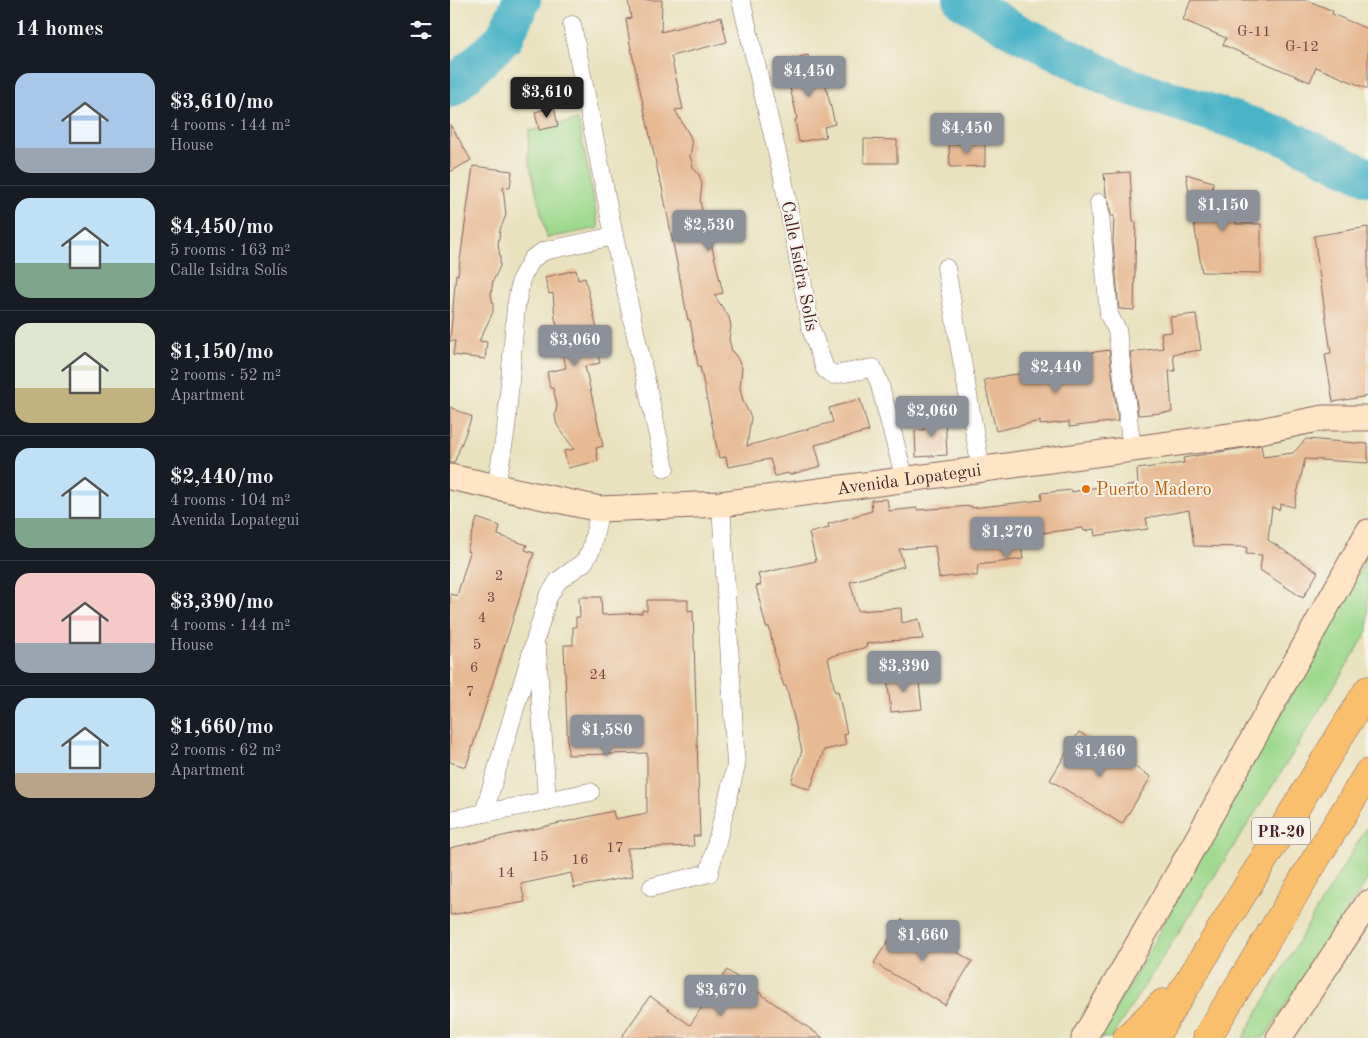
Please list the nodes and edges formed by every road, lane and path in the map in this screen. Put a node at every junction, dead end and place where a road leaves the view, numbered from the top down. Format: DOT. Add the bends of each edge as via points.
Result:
graph roads {
  1 [pos="741,0"];
  2 [pos="572,25"];
  3 [pos="1099,203"];
  4 [pos="614,236"];
  5 [pos="946,268"];
  6 [pos="1368,418"];
  7 [pos="1132,450"];
  8 [pos="665,468"];
  9 [pos="981,470"];
  10 [pos="450,477"];
  11 [pos="905,480"];
  12 [pos="496,487"];
  13 [pos="721,504"];
  14 [pos="600,509"];
  15 [pos="1368,532"];
  16 [pos="536,636"];
  17 [pos="1368,690"];
  18 [pos="1368,773"];
  19 [pos="590,792"];
  20 [pos="547,801"];
  21 [pos="484,813"];
  22 [pos="450,820"];
  23 [pos="652,887"];
  24 [pos="1368,903"];
  25 [pos="1194,972"];
  26 [pos="1232,997"];
  27 [pos="1084,1038"];
  28 [pos="1127,1038"];
  29 [pos="1154,1038"];
  30 [pos="1207,1038"];
  31 [pos="1218,1038"];
  32 [pos="1279,1038"];
  1 -- 11 [label="street, Calle Isidra Solís" via="783,178 811,329 825,369 834,375 873,368"];
  2 -- 4 [label="street"];
  3 -- 7 [label="street" via="1109,315 1117,330"];
  4 -- 8 [label="street"];
  4 -- 12 [label="street" via="544,251 532,259 521,279 506,430"];
  5 -- 9 [label="street"];
  6 -- 7 [label="street, Avenida Lopategui" via="1323,418 1245,434"];
  7 -- 9 [label="street, Avenida Lopategui"];
  9 -- 11 [label="street, Avenida Lopategui"];
  10 -- 12 [label="street, Avenida Lopategui"];
  11 -- 13 [label="street, Avenida Lopategui"];
  12 -- 14 [label="street, Avenida Lopategui"];
  13 -- 14 [label="street, Avenida Lopategui"];
  13 -- 23 [label="street" via="736,766 709,873"];
  14 -- 16 [label="street" via="591,550 584,562 558,581 548,597"];
  15 -- 27 [label="street"];
  16 -- 20 [label="street"];
  16 -- 21 [label="street"];
  17 -- 25 [label="highway, PR-20"];
  18 -- 26 [label="highway, PR-20"];
  19 -- 20 [label="street"];
  20 -- 21 [label="street"];
  21 -- 22 [label="street"];
  24 -- 32 [label="street"];
  25 -- 28 [label="highway"];
  25 -- 29 [label="highway, PR-20"];
  26 -- 30 [label="highway, PR-20"];
  26 -- 31 [label="highway"];
}
